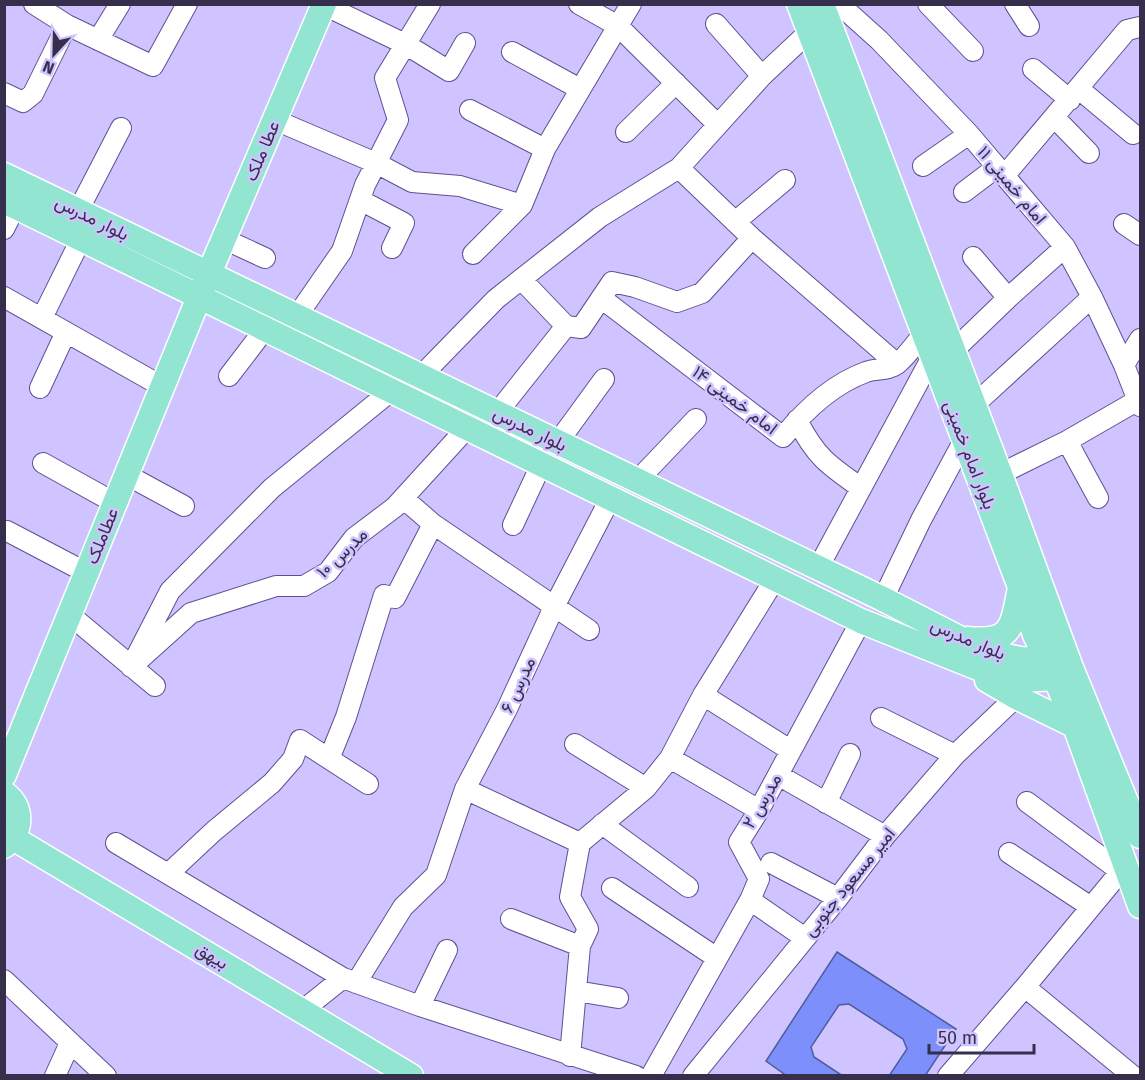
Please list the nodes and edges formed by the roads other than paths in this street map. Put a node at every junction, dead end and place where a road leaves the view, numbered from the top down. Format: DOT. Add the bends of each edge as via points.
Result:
graph roads {
  1 [pos="34,4"];
  2 [pos="120,4"];
  3 [pos="187,4"];
  4 [pos="430,4"];
  5 [pos="579,4"];
  6 [pos="631,4"];
  7 [pos="822,4"];
  8 [pos="839,4"];
  9 [pos="928,4"];
  10 [pos="1015,4"];
  11 [pos="324,5"];
  12 [pos="799,5"];
  13 [pos="716,24"];
  14 [pos="67,25"];
  15 [pos="618,26"];
  16 [pos="1029,26"];
  17 [pos="810,31"];
  18 [pos="1136,33"];
  19 [pos="98,40"];
  20 [pos="465,43"];
  21 [pos="405,44"];
  22 [pos="973,51"];
  23 [pos="512,52"];
  24 [pos="1033,69"];
  25 [pos="762,76"];
  26 [pos="676,83"];
  27 [pos="580,89"];
  28 [pos="4,93"];
  29 [pos="1075,94"];
  30 [pos="470,110"];
  31 [pos="1055,118"];
  32 [pos="275,120"];
  33 [pos="717,124"];
  34 [pos="120,128"];
  35 [pos="626,132"];
  36 [pos="969,134"];
  37 [pos="1132,134"];
  38 [pos="545,149"];
  39 [pos="1089,153"];
  40 [pos="376,163"];
  41 [pos="923,166"];
  42 [pos="679,168"];
  43 [pos="1001,171"];
  44 [pos="4,175"];
  45 [pos="785,180"];
  46 [pos="964,192"];
  47 [pos="360,200"];
  48 [pos="10,204"];
  49 [pos="522,205"];
  50 [pos="78,211"];
  51 [pos="735,222"];
  52 [pos="1124,224"];
  53 [pos="4,229"];
  54 [pos="1140,235"];
  55 [pos="752,237"];
  56 [pos="81,239"];
  57 [pos="224,239"];
  58 [pos="1065,247"];
  59 [pos="392,248"];
  60 [pos="473,254"];
  61 [pos="973,257"];
  62 [pos="265,258"];
  63 [pos="209,274"];
  64 [pos="521,279"];
  65 [pos="4,297"];
  66 [pos="199,297"];
  67 [pos="1092,297"];
  68 [pos="601,298"];
  69 [pos="1008,298"];
  70 [pos="297,316"];
  71 [pos="42,318"];
  72 [pos="566,326"];
  73 [pos="265,329"];
  74 [pos="66,332"];
  75 [pos="1140,339"];
  76 [pos="937,346"];
  77 [pos="897,364"];
  78 [pos="1124,365"];
  79 [pos="230,376"];
  80 [pos="421,376"];
  81 [pos="604,379"];
  82 [pos="40,387"];
  83 [pos="163,387"];
  84 [pos="391,391"];
  85 [pos="1139,402"];
  86 [pos="974,405"];
  87 [pos="497,413"];
  88 [pos="696,419"];
  89 [pos="797,420"];
  90 [pos="466,428"];
  91 [pos="964,440"];
  92 [pos="1067,441"];
  93 [pos="558,442"];
  94 [pos="43,463"];
  95 [pos="541,465"];
  96 [pos="1000,474"];
  97 [pos="127,475"];
  98 [pos="630,477"];
  99 [pos="861,488"];
  100 [pos="403,498"];
  101 [pos="1098,498"];
  102 [pos="610,499"];
  103 [pos="115,503"];
  104 [pos="184,506"];
  105 [pos="433,524"];
  106 [pos="513,525"];
  107 [pos="7,531"];
  108 [pos="818,568"];
  109 [pos="87,573"];
  110 [pos="775,579"];
  111 [pos="1030,584"];
  112 [pos="883,599"];
  113 [pos="554,607"];
  114 [pos="70,615"];
  115 [pos="861,621"];
  116 [pos="590,630"];
  117 [pos="952,647"];
  118 [pos="131,667"];
  119 [pos="1058,668"];
  120 [pos="155,686"];
  121 [pos="703,695"];
  122 [pos="1016,697"];
  123 [pos="881,718"];
  124 [pos="1075,726"];
  125 [pos="575,744"];
  126 [pos="790,750"];
  127 [pos="850,754"];
  128 [pos="955,755"];
  129 [pos="670,758"];
  130 [pos="329,759"];
  131 [pos="4,775"];
  132 [pos="777,776"];
  133 [pos="368,784"];
  134 [pos="646,788"];
  135 [pos="465,789"];
  136 [pos="4,793"];
  137 [pos="1027,802"];
  138 [pos="826,803"];
  139 [pos="759,810"];
  140 [pos="602,824"];
  141 [pos="1140,830"];
  142 [pos="885,837"];
  143 [pos="9,842"];
  144 [pos="116,843"];
  145 [pos="580,843"];
  146 [pos="1009,853"];
  147 [pos="771,863"];
  148 [pos="1123,869"];
  149 [pos="169,873"];
  150 [pos="688,887"];
  151 [pos="612,888"];
  152 [pos="838,898"];
  153 [pos="750,900"];
  154 [pos="1140,906"];
  155 [pos="1091,907"];
  156 [pos="511,919"];
  157 [pos="805,938"];
  158 [pos="580,946"];
  159 [pos="447,950"];
  160 [pos="717,958"];
  161 [pos="4,980"];
  162 [pos="349,980"];
  163 [pos="1025,987"];
  164 [pos="576,991"];
  165 [pos="618,998"];
  166 [pos="420,1006"];
  167 [pos="303,1010"];
  168 [pos="70,1043"];
  169 [pos="570,1056"];
  170 [pos="957,1072"];
  171 [pos="55,1076"];
  172 [pos="106,1076"];
  173 [pos="411,1076"];
  174 [pos="636,1076"];
  175 [pos="651,1076"];
  176 [pos="693,1076"];
  177 [pos="1133,1076"];
  1 -- 14 [label="street"];
  2 -- 19 [label="street"];
  3 -- 19 [label="street" via="153,66"];
  4 -- 21 [label="street"];
  5 -- 15 [label="street"];
  6 -- 15 [label="street"];
  7 -- 76 [label="main road, بلوار امام خمینی"];
  8 -- 36 [label="street, امام خمینی ۱۱"];
  9 -- 22 [label="street"];
  10 -- 16 [label="street"];
  11 -- 21 [label="street"];
  11 -- 32 [label="main road, عطا ملک"];
  12 -- 17 [label="main road, بلوار امام خمینی"];
  13 -- 25 [label="street"];
  14 -- 19 [label="street"];
  14 -- 28 [label="street" via="33,94 23,102"];
  15 -- 26 [label="street"];
  15 -- 27 [label="street"];
  17 -- 25 [label="street"];
  17 -- 76 [label="main road, بلوار امام خمینی"];
  18 -- 29 [label="street"];
  20 -- 21 [label="street" via="449,71"];
  21 -- 40 [label="street" via="385,78 398,120"];
  23 -- 27 [label="street"];
  24 -- 29 [label="street"];
  25 -- 33 [label="street"];
  26 -- 33 [label="street"];
  26 -- 35 [label="street"];
  27 -- 38 [label="street"];
  29 -- 31 [label="street"];
  29 -- 37 [label="street"];
  30 -- 38 [label="street"];
  31 -- 39 [label="street"];
  31 -- 43 [label="street"];
  32 -- 40 [label="street"];
  32 -- 57 [label="main road, عطا ملک"];
  33 -- 42 [label="street"];
  34 -- 50 [label="street"];
  36 -- 41 [label="street"];
  36 -- 43 [label="street, امام خمینی ۱۱"];
  38 -- 49 [label="street"];
  40 -- 47 [label="street"];
  40 -- 49 [label="street" via="412,182 460,186"];
  42 -- 51 [label="street"];
  42 -- 64 [label="street" via="600,217"];
  43 -- 46 [label="street"];
  43 -- 58 [label="street, امام خمینی ۱۱"];
  44 -- 50 [label="main road, بلوار مدرس"];
  45 -- 51 [label="street"];
  47 -- 59 [label="street" via="404,223"];
  47 -- 70 [label="street" via="342,251"];
  48 -- 53 [label="street"];
  48 -- 56 [label="main road, بلوار مدرس"];
  49 -- 60 [label="street"];
  50 -- 63 [label="main road, بلوار مدرس"];
  51 -- 55 [label="street"];
  52 -- 54 [label="street"];
  55 -- 68 [label="street" via="702,292 677,302 612,282"];
  55 -- 77 [label="street"];
  56 -- 66 [label="main road, بلوار مدرس"];
  56 -- 71 [label="street"];
  57 -- 62 [label="street"];
  57 -- 63 [label="main road, عطا ملک"];
  58 -- 67 [label="street, امام خمینی ۱۱"];
  58 -- 69 [label="street"];
  61 -- 69 [label="street"];
  63 -- 66 [label="main road, عطا ملک"];
  63 -- 70 [label="main road, بلوار مدرس"];
  64 -- 72 [label="street"];
  64 -- 80 [label="street" via="496,298"];
  65 -- 71 [label="street"];
  66 -- 73 [label="main road, بلوار مدرس"];
  66 -- 83 [label="main road, عطاملک"];
  67 -- 78 [label="street, امام خمینی ۱۱"];
  67 -- 86 [label="street"];
  68 -- 72 [label="street" via="581,328"];
  68 -- 89 [label="street, امام خمینی ۱۴" via="783,437"];
  69 -- 76 [label="street"];
  70 -- 80 [label="main road, بلوار مدرس"];
  71 -- 74 [label="street"];
  72 -- 87 [label="street"];
  73 -- 79 [label="street"];
  73 -- 84 [label="main road, بلوار مدرس"];
  74 -- 82 [label="street"];
  74 -- 83 [label="street"];
  75 -- 78 [label="street"];
  76 -- 77 [label="street"];
  76 -- 86 [label="main road, بلوار امام خمینی"];
  76 -- 91 [label="main road, بلوار امام خمینی"];
  76 -- 99 [label="street"];
  77 -- 89 [label="street, امام خمینی ۱۴" via="867,371 845,382"];
  78 -- 85 [label="street, امام خمینی ۱۱"];
  80 -- 87 [label="main road, بلوار مدرس"];
  81 -- 93 [label="street"];
  83 -- 97 [label="main road, عطاملک"];
  84 -- 90 [label="main road, بلوار مدرس"];
  84 -- 118 [label="street" via="272,488 170,591"];
  85 -- 92 [label="street"];
  86 -- 96 [label="main road, بلوار امام خمینی"];
  87 -- 93 [label="main road, بلوار مدرس"];
  88 -- 98 [label="street"];
  89 -- 99 [label="street" via="809,444 825,462"];
  90 -- 95 [label="main road, بلوار مدرس"];
  90 -- 100 [label="street, مدرس ۱۰"];
  91 -- 111 [label="main road, بلوار امام خمینی"];
  91 -- 112 [label="street"];
  92 -- 96 [label="street"];
  92 -- 101 [label="street"];
  93 -- 98 [label="main road, بلوار مدرس"];
  94 -- 103 [label="street"];
  95 -- 102 [label="main road, بلوار مدرس"];
  95 -- 106 [label="street"];
  96 -- 111 [label="main road, بلوار امام خمینی"];
  97 -- 103 [label="main road, عطاملک"];
  97 -- 104 [label="street"];
  98 -- 102 [label="main road"];
  98 -- 108 [label="main road, بلوار مدرس"];
  99 -- 108 [label="street"];
  100 -- 105 [label="street"];
  100 -- 118 [label="street, مدرس ۱۰" via="354,538 328,572 304,586 276,586 191,613"];
  102 -- 110 [label="main road, بلوار مدرس"];
  102 -- 113 [label="street, مدرس ۶"];
  103 -- 109 [label="main road, عطاملک"];
  105 -- 113 [label="street"];
  105 -- 130 [label="street" via="394,598 384,595"];
  107 -- 109 [label="street"];
  108 -- 112 [label="main road, بلوار مدرس"];
  109 -- 114 [label="main road, عطاملک"];
  110 -- 115 [label="main road, بلوار مدرس"];
  110 -- 121 [label="street"];
  111 -- 117 [label="main road" via="1005,634"];
  111 -- 119 [label="main road, بلوار امام خمینی"];
  112 -- 117 [label="main road, بلوار مدرس"];
  113 -- 116 [label="street"];
  113 -- 135 [label="street, مدرس ۶"];
  114 -- 118 [label="street"];
  114 -- 131 [label="main road, عطاملک"];
  115 -- 117 [label="main road, بلوار مدرس"];
  115 -- 126 [label="street, مدرس ۲"];
  117 -- 119 [label="main road, بلوار مدرس"];
  117 -- 122 [label="main road"];
  118 -- 120 [label="street"];
  119 -- 124 [label="main road, بلوار امام خمینی"];
  119 -- 141 [label="main road, بلوار امام خمینی"];
  121 -- 126 [label="street"];
  121 -- 129 [label="street"];
  122 -- 124 [label="main road"];
  122 -- 128 [label="street, امیر مسعود جنوبی"];
  123 -- 128 [label="street"];
  124 -- 148 [label="main road, بلوار امام خمینی"];
  125 -- 134 [label="street"];
  126 -- 132 [label="street, مدرس ۲"];
  127 -- 138 [label="street"];
  128 -- 142 [label="street, امیر مسعود جنوبی"];
  129 -- 134 [label="street"];
  129 -- 139 [label="street"];
  130 -- 133 [label="street"];
  130 -- 149 [label="street" via="300,740 293,759 272,783"];
  132 -- 138 [label="street"];
  132 -- 139 [label="street, مدرس ۲"];
  134 -- 140 [label="street"];
  135 -- 145 [label="street"];
  135 -- 162 [label="street, مدرس ۶" via="436,875 403,907"];
  136 -- 143 [label="main road" via="18,810 18,829"];
  137 -- 148 [label="street"];
  138 -- 142 [label="street"];
  139 -- 153 [label="street, مدرس ۲" via="739,842 759,879"];
  140 -- 145 [label="street"];
  140 -- 150 [label="street"];
  142 -- 152 [label="street, امیر مسعود جنوبی"];
  143 -- 167 [label="main road, بیهق"];
  144 -- 149 [label="street"];
  145 -- 158 [label="street" via="570,897 588,929"];
  146 -- 155 [label="street"];
  147 -- 152 [label="street"];
  148 -- 154 [label="main road, بلوار امام خمینی"];
  148 -- 155 [label="street"];
  149 -- 162 [label="street"];
  151 -- 160 [label="street"];
  152 -- 157 [label="street, امیر مسعود جنوبی"];
  153 -- 157 [label="street"];
  153 -- 160 [label="street, مدرس ۲"];
  155 -- 163 [label="street"];
  156 -- 158 [label="street"];
  157 -- 176 [label="street, امیر مسعود جنوبی"];
  158 -- 164 [label="street"];
  159 -- 166 [label="street"];
  160 -- 175 [label="street, مدرس ۲"];
  161 -- 168 [label="street"];
  162 -- 166 [label="street"];
  162 -- 167 [label="street"];
  163 -- 170 [label="street"];
  163 -- 177 [label="street"];
  164 -- 165 [label="street"];
  164 -- 169 [label="street"];
  166 -- 169 [label="street"];
  167 -- 173 [label="main road, بیهق"];
  168 -- 171 [label="street"];
  168 -- 172 [label="street"];
  169 -- 174 [label="street"];
}
